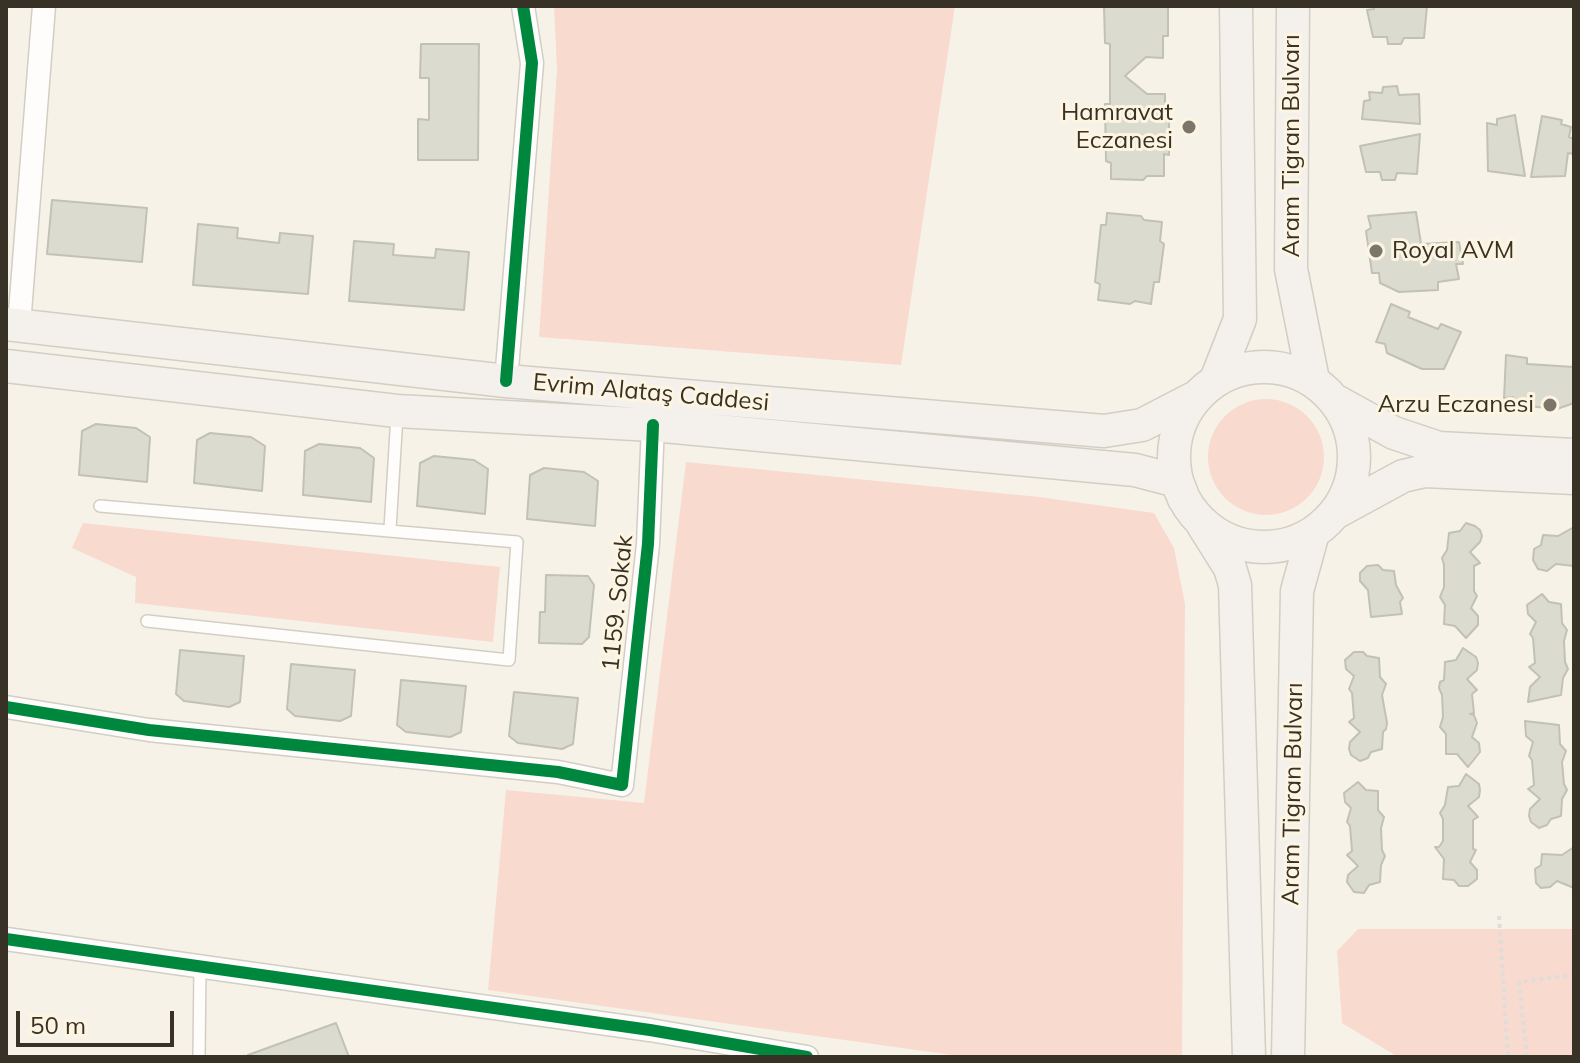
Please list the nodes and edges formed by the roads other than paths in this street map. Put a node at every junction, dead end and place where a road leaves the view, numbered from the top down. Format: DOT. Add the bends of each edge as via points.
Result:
graph roads {
  1 [pos="44,6"];
  2 [pos="523,6"];
  3 [pos="1236,6"];
  4 [pos="1293,6"];
  5 [pos="12,324"];
  6 [pos="6,366"];
  7 [pos="506,381"];
  8 [pos="1206,389"];
  9 [pos="1324,390"];
  10 [pos="397,411"];
  11 [pos="653,425"];
  12 [pos="1574,455"];
  13 [pos="1574,478"];
  14 [pos="100,506"];
  15 [pos="1193,510"];
  16 [pos="1324,523"];
  17 [pos="390,529"];
  18 [pos="147,621"];
  19 [pos="6,707"];
  20 [pos="6,939"];
  21 [pos="200,966"];
  22 [pos="730,1050"];
  23 [pos="199,1057"];
  24 [pos="807,1057"];
  25 [pos="1249,1057"];
  26 [pos="1288,1057"];
  1 -- 5 [label="street"];
  2 -- 7 [label="street" via="532,63"];
  3 -- 8 [label="main road" via="1240,319"];
  4 -- 9 [label="main road, Aram Tigran Bulvarı" via="1291,269"];
  5 -- 7 [label="main road, Evrim Alataş Caddesi"];
  6 -- 10 [label="main road"];
  7 -- 8 [label="main road, Evrim Alataş Caddesi" via="1104,431 1142,425"];
  8 -- 9 [label="main road" via="1240,370 1265,366 1290,370"];
  8 -- 15 [label="main road" via="1181,420 1174,446 1175,473"];
  9 -- 12 [label="main road" via="1394,433 1439,448"];
  9 -- 16 [label="main road" via="1350,427 1355,457 1350,486"];
  10 -- 11 [label="main road"];
  10 -- 17 [label="lane"];
  11 -- 15 [label="main road" via="1135,470 1177,481"];
  11 -- 19 [label="street, 1159. Sokak" via="648,544 622,785 558,772 149,730"];
  13 -- 16 [label="main road" via="1425,471 1403,476"];
  14 -- 17 [label="lane"];
  15 -- 16 [label="main road" via="1226,539 1255,547 1285,545"];
  15 -- 25 [label="main road" via="1235,585"];
  16 -- 26 [label="main road, Aram Tigran Bulvarı" via="1297,591"];
  17 -- 18 [label="lane" via="517,542 509,660"];
  20 -- 21 [label="street"];
  21 -- 22 [label="street" via="650,1030"];
  21 -- 23 [label="lane"];
  22 -- 24 [label="street"];
}
